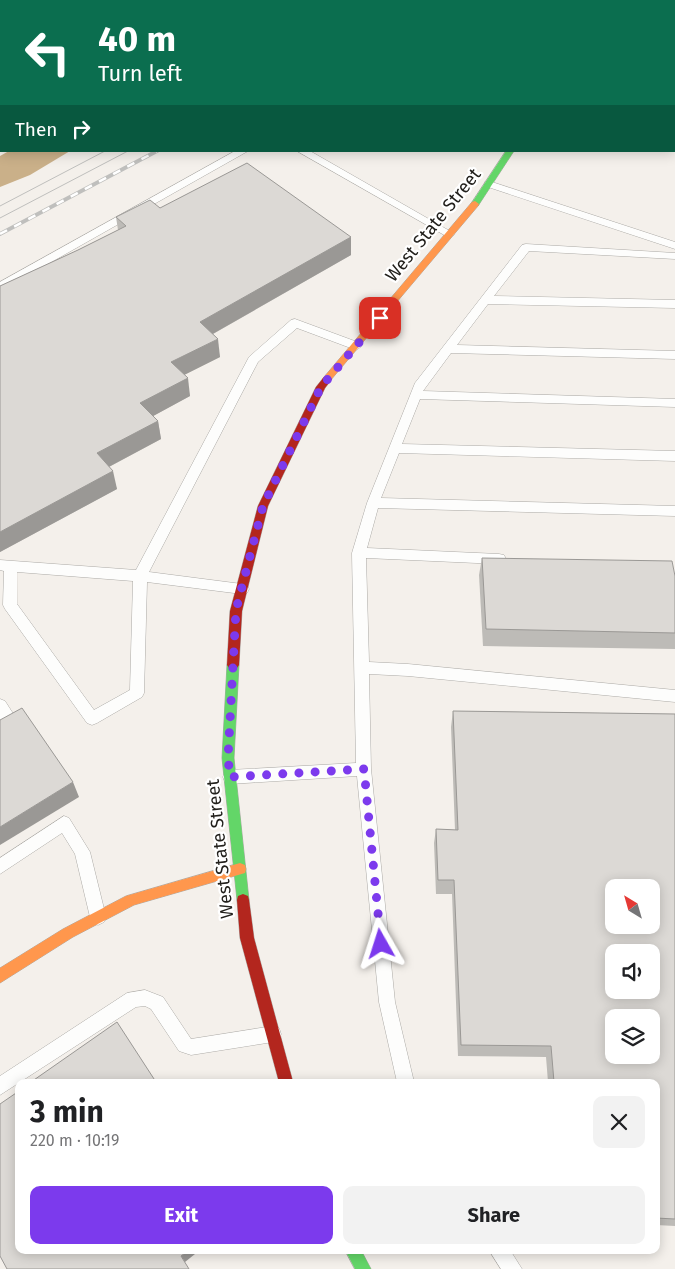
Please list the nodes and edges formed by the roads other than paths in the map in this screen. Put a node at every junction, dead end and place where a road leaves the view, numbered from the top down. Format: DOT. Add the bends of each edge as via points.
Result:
graph roads {
  1 [pos="241,152"];
  2 [pos="304,152"];
  3 [pos="509,152"];
  4 [pos="489,184"];
  5 [pos="450,234"];
  6 [pos="675,246"];
  7 [pos="675,256"];
  8 [pos="0,287"];
  9 [pos="485,300"];
  10 [pos="675,304"];
  11 [pos="356,346"];
  12 [pos="448,349"];
  13 [pos="675,355"];
  14 [pos="416,395"];
  15 [pos="675,403"];
  16 [pos="395,448"];
  17 [pos="675,456"];
  18 [pos="373,503"];
  19 [pos="675,511"];
  20 [pos="359,553"];
  21 [pos="517,560"];
  22 [pos="6,565"];
  23 [pos="140,576"];
  24 [pos="242,589"];
  25 [pos="362,668"];
  26 [pos="675,696"];
  27 [pos="0,704"];
  28 [pos="0,718"];
  29 [pos="364,769"];
  30 [pos="230,777"];
  31 [pos="0,867"];
  32 [pos="240,869"];
  33 [pos="98,917"];
  34 [pos="0,976"];
  35 [pos="273,1034"];
  36 [pos="285,1079"];
  37 [pos="404,1079"];
  38 [pos="0,1086"];
  39 [pos="355,1254"];
  40 [pos="501,1254"];
  41 [pos="363,1269"];
  42 [pos="513,1269"];
  1 -- 8 [label="lane"];
  2 -- 5 [label="lane"];
  3 -- 4 [label="street, West State Street"];
  4 -- 5 [label="street, West State Street"];
  4 -- 6 [label="lane"];
  5 -- 11 [label="street, West State Street"];
  7 -- 9 [label="lane" via="526,247"];
  9 -- 10 [label="lane"];
  9 -- 12 [label="lane"];
  11 -- 23 [label="lane" via="295,323 253,360"];
  11 -- 24 [label="street, West State Street" via="321,387 263,506"];
  12 -- 13 [label="lane"];
  12 -- 14 [label="lane" via="419,386"];
  14 -- 15 [label="lane"];
  14 -- 16 [label="lane"];
  16 -- 17 [label="lane"];
  16 -- 18 [label="lane"];
  18 -- 19 [label="lane"];
  18 -- 20 [label="lane"];
  20 -- 21 [label="lane"];
  20 -- 25 [label="lane"];
  22 -- 23 [label="lane"];
  22 -- 23 [label="lane" via="10,605 92,719 137,693"];
  23 -- 24 [label="lane"];
  24 -- 30 [label="street, West State Street" via="236,610 228,758"];
  25 -- 26 [label="lane"];
  25 -- 29 [label="lane"];
  27 -- 28 [label="lane" via="7,715"];
  29 -- 30 [label="lane"];
  29 -- 37 [label="lane" via="387,1002"];
  30 -- 32 [label="street, West State Street"];
  31 -- 33 [label="lane" via="64,823 82,852"];
  32 -- 33 [label="street" via="131,900"];
  32 -- 35 [label="street, West State Street" via="247,938"];
  33 -- 34 [label="street"];
  35 -- 36 [label="street, West State Street"];
  35 -- 38 [label="lane" via="191,1047 185,1045 157,1003 145,998 133,999"];
  39 -- 41 [label="street"];
  40 -- 42 [label="lane"];
}
